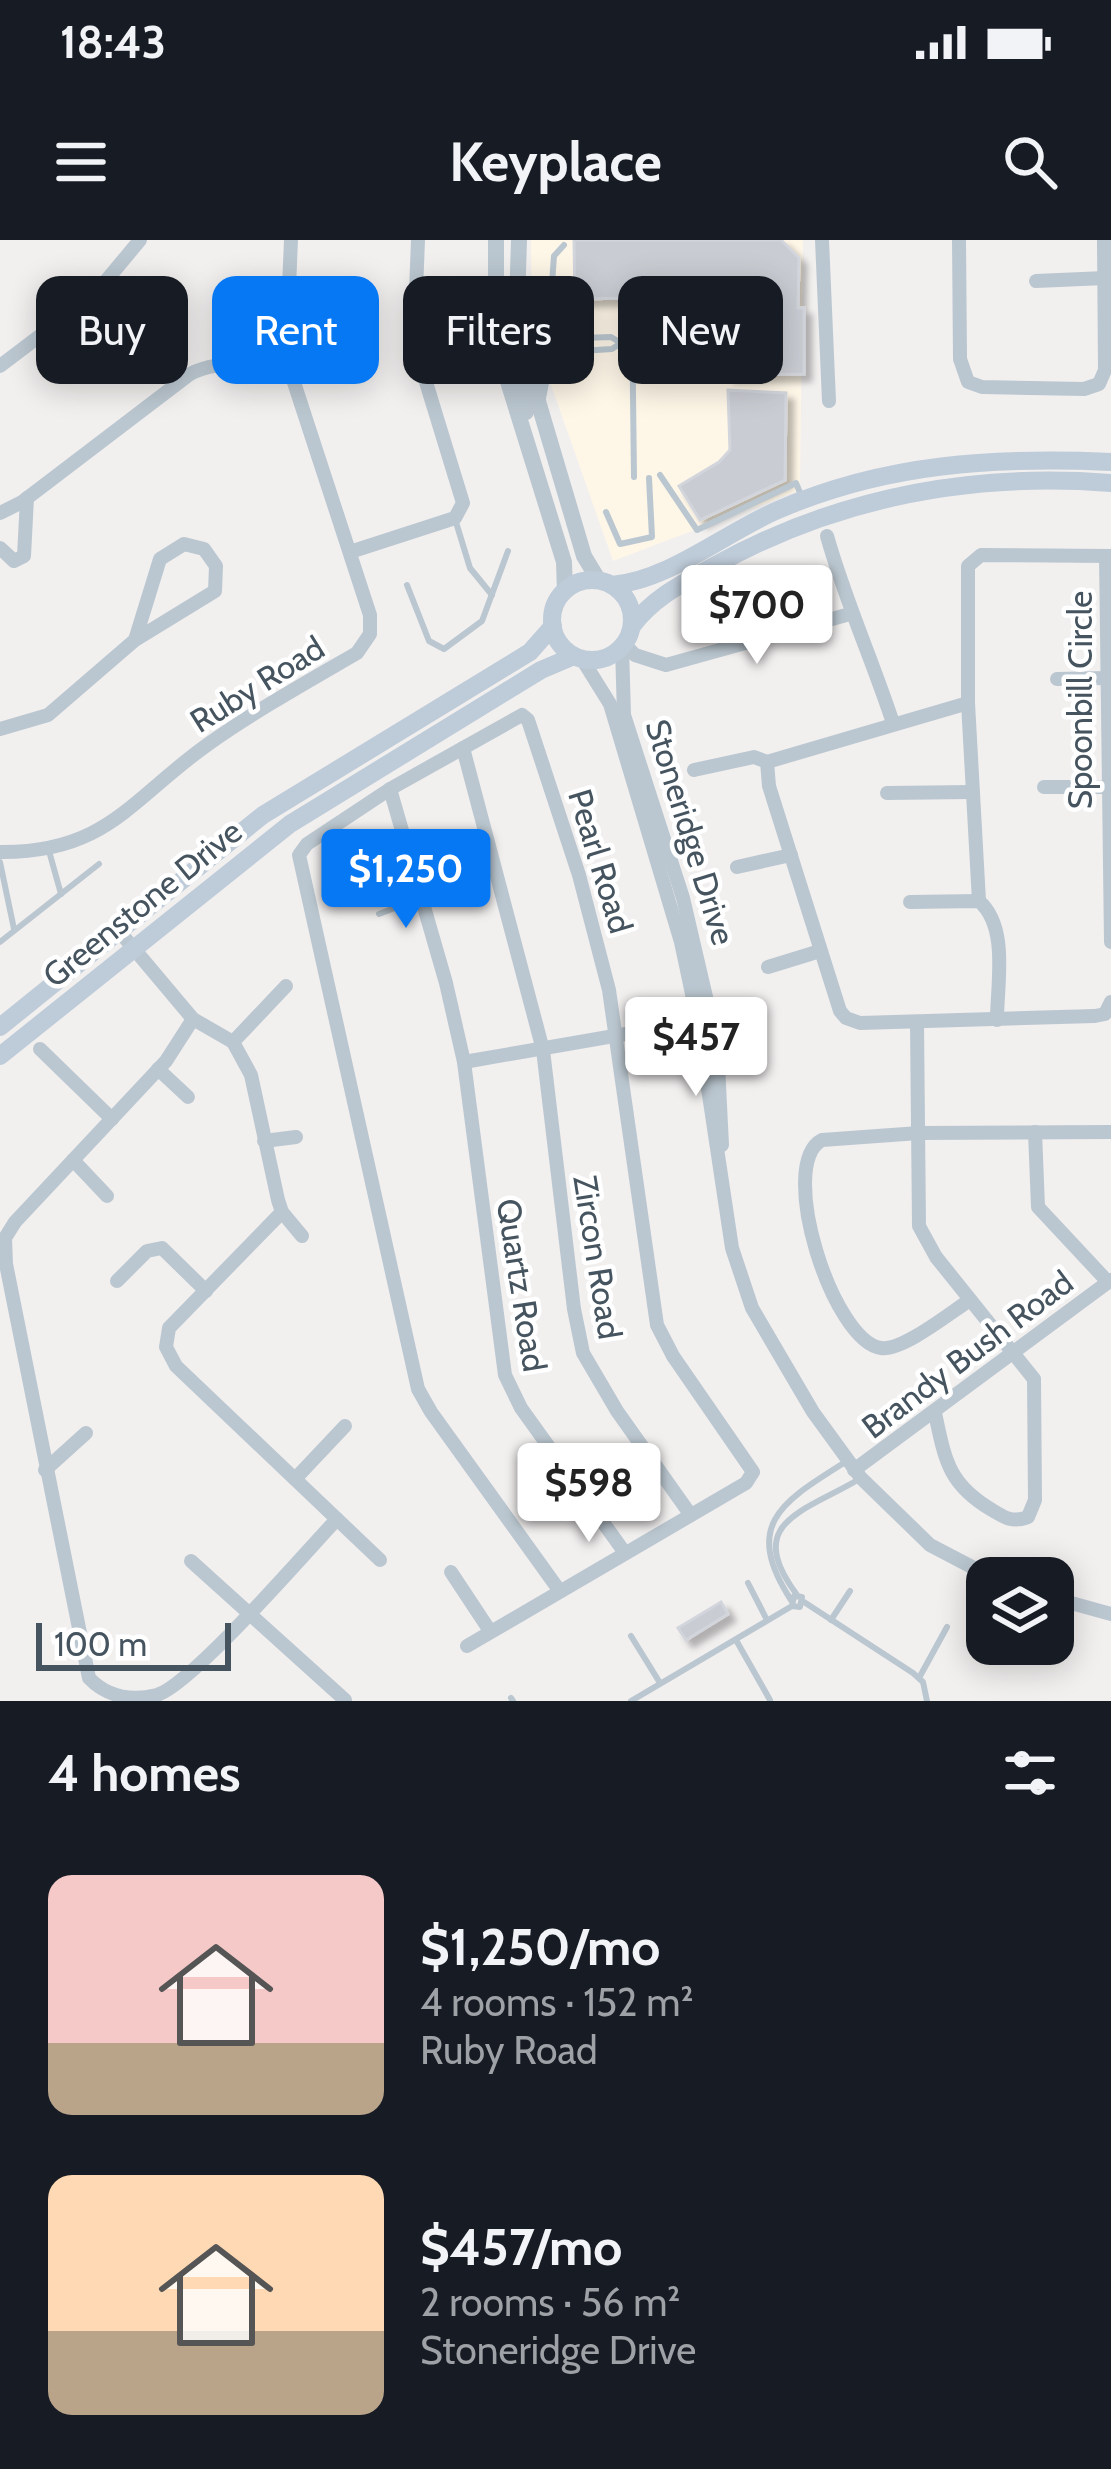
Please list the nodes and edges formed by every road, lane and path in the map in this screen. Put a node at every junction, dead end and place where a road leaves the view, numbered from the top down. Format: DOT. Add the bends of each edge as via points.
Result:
graph roads {
  1 [pos="140,240"];
  2 [pos="291,240"];
  3 [pos="418,240"];
  4 [pos="496,240"];
  5 [pos="519,240"];
  6 [pos="822,240"];
  7 [pos="959,240"];
  8 [pos="1104,240"];
  9 [pos="564,245"];
  10 [pos="289,276"];
  11 [pos="519,276"];
  12 [pos="553,276"];
  13 [pos="1105,278"];
  14 [pos="1036,280"];
  15 [pos="212,365"];
  16 [pos="0,366"];
  17 [pos="295,384"];
  18 [pos="519,384"];
  19 [pos="532,384"];
  20 [pos="541,384"];
  21 [pos="633,384"];
  22 [pos="537,401"];
  23 [pos="829,401"];
  24 [pos="526,449"];
  25 [pos="1111,462"];
  26 [pos="661,476"];
  27 [pos="634,477"];
  28 [pos="649,478"];
  29 [pos="1111,484"];
  30 [pos="800,491"];
  31 [pos="27,498"];
  32 [pos="607,512"];
  33 [pos="0,513"];
  34 [pos="454,518"];
  35 [pos="827,536"];
  36 [pos="0,548"];
  37 [pos="508,550"];
  38 [pos="350,552"];
  39 [pos="1108,556"];
  40 [pos="606,583"];
  41 [pos="407,584"];
  42 [pos="565,591"];
  43 [pos="492,595"];
  44 [pos="850,614"];
  45 [pos="553,626"];
  46 [pos="626,639"];
  47 [pos="135,640"];
  48 [pos="578,657"];
  49 [pos="1106,678"];
  50 [pos="1057,679"];
  51 [pos="968,703"];
  52 [pos="893,723"];
  53 [pos="0,729"];
  54 [pos="463,748"];
  55 [pos="767,762"];
  56 [pos="694,770"];
  57 [pos="1044,787"];
  58 [pos="1106,787"];
  59 [pos="390,789"];
  60 [pos="972,792"];
  61 [pos="887,793"];
  62 [pos="404,835"];
  63 [pos="47,847"];
  64 [pos="365,850"];
  65 [pos="0,852"];
  66 [pos="791,855"];
  67 [pos="0,862"];
  68 [pos="99,864"];
  69 [pos="737,867"];
  70 [pos="414,872"];
  71 [pos="369,886"];
  72 [pos="61,894"];
  73 [pos="422,898"];
  74 [pos="979,901"];
  75 [pos="910,902"];
  76 [pos="379,914"];
  77 [pos="14,930"];
  78 [pos="119,931"];
  79 [pos="0,942"];
  80 [pos="1111,942"];
  81 [pos="133,949"];
  82 [pos="820,951"];
  83 [pos="768,967"];
  84 [pos="286,986"];
  85 [pos="1111,1002"];
  86 [pos="193,1019"];
  87 [pos="705,1020"];
  88 [pos="997,1021"];
  89 [pos="917,1023"];
  90 [pos="0,1027"];
  91 [pos="618,1035"];
  92 [pos="233,1042"];
  93 [pos="40,1049"];
  94 [pos="543,1050"];
  95 [pos="0,1056"];
  96 [pos="464,1062"];
  97 [pos="158,1069"];
  98 [pos="188,1096"];
  99 [pos="112,1119"];
  100 [pos="1035,1132"];
  101 [pos="1111,1132"];
  102 [pos="919,1133"];
  103 [pos="296,1137"];
  104 [pos="264,1142"];
  105 [pos="73,1160"];
  106 [pos="107,1196"];
  107 [pos="282,1212"];
  108 [pos="302,1236"];
  109 [pos="117,1281"];
  110 [pos="1109,1281"];
  111 [pos="206,1291"];
  112 [pos="970,1300"];
  113 [pos="1016,1354"];
  114 [pos="928,1417"];
  115 [pos="345,1426"];
  116 [pos="86,1432"];
  117 [pos="45,1470"];
  118 [pos="854,1470"];
  119 [pos="295,1479"];
  120 [pos="690,1514"];
  121 [pos="337,1519"];
  122 [pos="625,1553"];
  123 [pos="380,1560"];
  124 [pos="191,1561"];
  125 [pos="966,1564"];
  126 [pos="451,1572"];
  127 [pos="748,1582"];
  128 [pos="559,1590"];
  129 [pos="850,1591"];
  130 [pos="793,1600"];
  131 [pos="1074,1604"];
  132 [pos="249,1611"];
  133 [pos="1111,1615"];
  134 [pos="831,1620"];
  135 [pos="767,1621"];
  136 [pos="947,1627"];
  137 [pos="490,1631"];
  138 [pos="631,1636"];
  139 [pos="735,1639"];
  140 [pos="467,1646"];
  141 [pos="919,1678"];
  142 [pos="660,1683"];
  143 [pos="159,1698"];
  144 [pos="345,1700"];
  145 [pos="770,1700"];
  146 [pos="631,1701"];
  147 [pos="927,1701"];
  1 -- 16 [label="street" via="95,294"];
  2 -- 10 [label="street, Ruby Road"];
  3 -- 34 [label="street" via="414,343 462,493"];
  4 -- 24 [label="street" via="496,343"];
  5 -- 11 [label="street"];
  6 -- 23 [label="street"];
  7 -- 13 [label="street" via="961,359 968,382 982,387 1099,384"];
  8 -- 13 [label="street"];
  9 -- 12 [label="lane"];
  13 -- 14 [label="street"];
  15 -- 31 [label="street"];
  17 -- 38 [label="street, Ruby Road"];
  18 -- 24 [label="street"];
  19 -- 22 [label="street"];
  20 -- 22 [label="street"];
  21 -- 27 [label="lane"];
  22 -- 40 [label="street" via="584,556"];
  24 -- 42 [label="street" via="564,562"];
  25 -- 30 [label="main road" via="935,464"];
  26 -- 30 [label="lane" via="697,530"];
  28 -- 32 [label="lane" via="652,537 620,544"];
  29 -- 46 [label="main road" via="970,482 871,500 731,556 658,598"];
  30 -- 40 [label="main road" via="649,578"];
  31 -- 33 [label="street"];
  31 -- 36 [label="street" via="24,556 14,560"];
  34 -- 38 [label="street"];
  34 -- 43 [label="lane" via="470,568"];
  35 -- 44 [label="street"];
  37 -- 43 [label="lane"];
  38 -- 63 [label="street, Ruby Road" via="372,625 363,648 209,743 103,830"];
  39 -- 49 [label="street, Spoonbill Circle"];
  39 -- 51 [label="street, Spoonbill Circle" via="972,560"];
  40 -- 42 [label="main road" via="579,582"];
  40 -- 46 [label="main road" via="629,605"];
  41 -- 43 [label="lane" via="438,649 478,627"];
  42 -- 45 [label="main road"];
  44 -- 46 [label="street" via="666,665 634,655"];
  44 -- 52 [label="street"];
  45 -- 48 [label="main road"];
  45 -- 78 [label="main road, Greenstone Drive" via="530,652 263,815"];
  46 -- 48 [label="main road" via="605,658"];
  46 -- 87 [label="street, Stoneridge Drive" via="624,715 683,898"];
  47 -- 47 [label="street" via="160,559 184,544 204,549 216,566 214,591"];
  47 -- 53 [label="street" via="48,715"];
  48 -- 81 [label="main road, Greenstone Drive" via="541,670 319,804"];
  48 -- 87 [label="street, Stoneridge Drive" via="610,704"];
  49 -- 50 [label="street"];
  49 -- 58 [label="street, Spoonbill Circle"];
  51 -- 52 [label="street"];
  51 -- 60 [label="street"];
  52 -- 55 [label="street"];
  54 -- 59 [label="street"];
  54 -- 91 [label="street, Pearl Road" via="515,717 528,720 580,875"];
  54 -- 94 [label="street, Zircon Road"];
  55 -- 56 [label="street" via="754,757"];
  55 -- 66 [label="street"];
  57 -- 58 [label="street"];
  58 -- 80 [label="street, Spoonbill Circle"];
  59 -- 62 [label="street"];
  59 -- 128 [label="street" via="302,849 302,870 418,1389"];
  60 -- 61 [label="street"];
  60 -- 74 [label="street"];
  62 -- 64 [label="lane"];
  62 -- 70 [label="street"];
  63 -- 65 [label="street, Ruby Road"];
  63 -- 72 [label="lane"];
  66 -- 69 [label="street"];
  66 -- 82 [label="street"];
  67 -- 77 [label="lane"];
  68 -- 72 [label="lane"];
  70 -- 71 [label="lane"];
  70 -- 73 [label="street"];
  72 -- 77 [label="lane"];
  73 -- 76 [label="lane"];
  73 -- 96 [label="street"];
  74 -- 75 [label="street"];
  74 -- 88 [label="street" via="996,927"];
  77 -- 79 [label="lane"];
  78 -- 81 [label="street"];
  78 -- 90 [label="main road, Greenstone Drive"];
  81 -- 86 [label="street"];
  81 -- 95 [label="main road, Greenstone Drive"];
  82 -- 83 [label="street"];
  82 -- 89 [label="street" via="846,1018"];
  84 -- 92 [label="street"];
  85 -- 88 [label="street" via="1095,1016"];
  86 -- 92 [label="street"];
  86 -- 97 [label="street"];
  87 -- 91 [label="street"];
  87 -- 118 [label="street, Stoneridge Drive" via="722,1106 720,1176 732,1248 771,1346"];
  88 -- 89 [label="street"];
  89 -- 102 [label="street"];
  91 -- 94 [label="street"];
  91 -- 120 [label="street" via="658,1325 750,1463 751,1480"];
  92 -- 104 [label="street" via="251,1075"];
  93 -- 99 [label="street"];
  94 -- 96 [label="street"];
  94 -- 120 [label="street, Zircon Road" via="583,1353"];
  96 -- 122 [label="street, Quartz Road" via="505,1375"];
  97 -- 98 [label="street"];
  97 -- 99 [label="street"];
  99 -- 105 [label="street"];
  100 -- 101 [label="street"];
  100 -- 102 [label="street"];
  100 -- 110 [label="street" via="1038,1208"];
  102 -- 112 [label="street" via="919,1226"];
  102 -- 112 [label="street" via="822,1141 810,1149 803,1171 820,1264 856,1332 880,1348"];
  103 -- 104 [label="street"];
  104 -- 107 [label="street"];
  105 -- 106 [label="street"];
  105 -- 117 [label="street" via="9,1229 4,1246"];
  107 -- 108 [label="street"];
  107 -- 111 [label="street"];
  109 -- 111 [label="street" via="155,1248"];
  110 -- 113 [label="street, Brandy Bush Road"];
  111 -- 119 [label="street" via="169,1328 170,1358"];
  112 -- 113 [label="street"];
  113 -- 114 [label="street, Brandy Bush Road"];
  113 -- 114 [label="street" via="1036,1390 1028,1516 1005,1517 964,1492"];
  114 -- 118 [label="street, Brandy Bush Road"];
  115 -- 119 [label="street"];
  116 -- 117 [label="street"];
  117 -- 143 [label="street" via="88,1678 120,1697"];
  118 -- 125 [label="street, Stoneridge Drive" via="930,1545"];
  118 -- 130 [label="lane" via="777,1534 776,1561"];
  118 -- 130 [label="lane" via="793,1496 775,1520 768,1558"];
  119 -- 121 [label="street"];
  120 -- 122 [label="street"];
  121 -- 123 [label="street"];
  121 -- 132 [label="street"];
  122 -- 128 [label="street"];
  124 -- 132 [label="street"];
  126 -- 137 [label="street"];
  127 -- 135 [label="lane"];
  128 -- 137 [label="street"];
  129 -- 134 [label="lane"];
  130 -- 134 [label="lane"];
  130 -- 135 [label="lane"];
  131 -- 133 [label="street"];
  132 -- 143 [label="street"];
  132 -- 144 [label="street"];
  134 -- 141 [label="lane"];
  135 -- 139 [label="lane"];
  136 -- 141 [label="lane"];
  137 -- 140 [label="street"];
  138 -- 142 [label="lane"];
  139 -- 142 [label="lane"];
  139 -- 145 [label="lane"];
  141 -- 147 [label="lane"];
  142 -- 146 [label="lane"];
}
